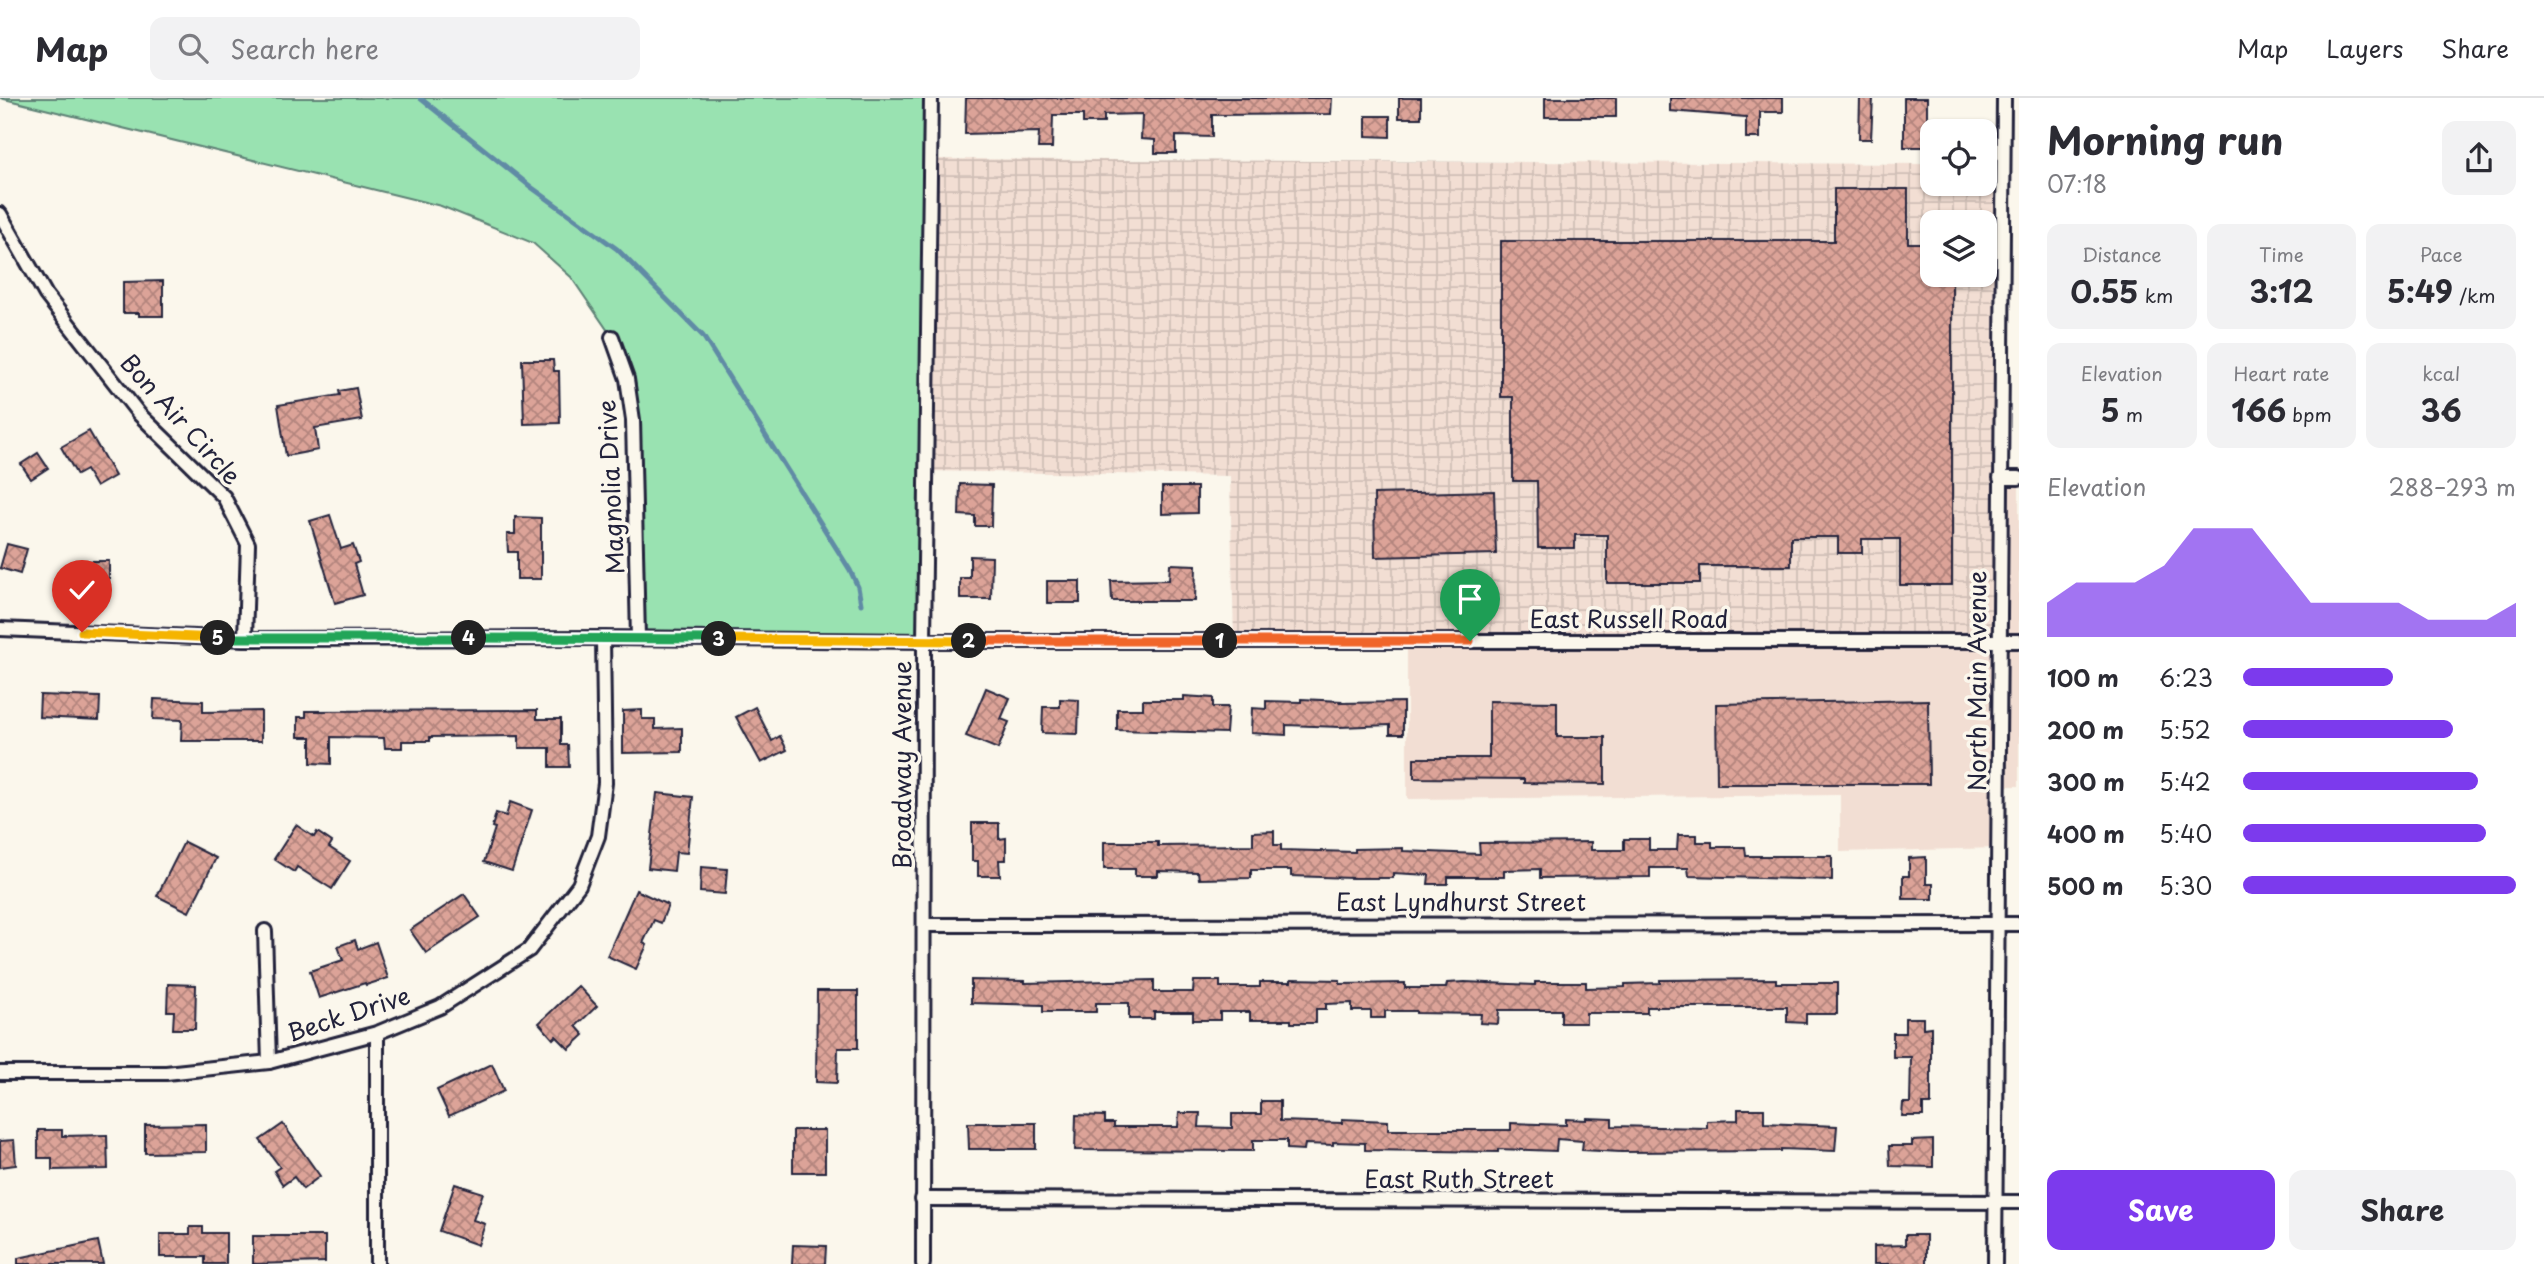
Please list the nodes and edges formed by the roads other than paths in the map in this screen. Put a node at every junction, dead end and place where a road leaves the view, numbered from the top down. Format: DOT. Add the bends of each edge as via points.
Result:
graph roads {
  1 [pos="931,98"];
  2 [pos="2004,98"];
  3 [pos="0,214"];
  4 [pos="612,337"];
  5 [pos="2000,478"];
  6 [pos="2019,478"];
  7 [pos="0,629"];
  8 [pos="603,638"];
  9 [pos="638,638"];
  10 [pos="245,639"];
  11 [pos="924,641"];
  12 [pos="1999,641"];
  13 [pos="2019,641"];
  14 [pos="1998,924"];
  15 [pos="2019,924"];
  16 [pos="924,925"];
  17 [pos="265,931"];
  18 [pos="377,1033"];
  19 [pos="269,1062"];
  20 [pos="0,1073"];
  21 [pos="922,1199"];
  22 [pos="1995,1202"];
  23 [pos="2019,1202"];
  24 [pos="377,1264"];
  25 [pos="923,1264"];
  26 [pos="1994,1264"];
  1 -- 11 [label="street, Broadway Avenue"];
  2 -- 5 [label="street, North Main Avenue"];
  3 -- 10 [label="street, Bon Air Circle" via="46,295 139,414 224,497 248,544"];
  4 -- 9 [label="street, Magnolia Drive" via="627,379 633,420"];
  5 -- 6 [label="street"];
  5 -- 12 [label="street, North Main Avenue"];
  7 -- 10 [label="street, East Russell Road"];
  8 -- 9 [label="street, East Russell Road"];
  8 -- 10 [label="street, East Russell Road"];
  8 -- 18 [label="street, Beck Drive" via="605,783 598,836 579,886 529,950 440,1007"];
  9 -- 11 [label="street, East Russell Road"];
  11 -- 12 [label="street, East Russell Road"];
  11 -- 16 [label="street, Broadway Avenue"];
  12 -- 13 [label="street, East Russell Road"];
  12 -- 14 [label="street, North Main Avenue"];
  14 -- 15 [label="street, East Lyndhurst Street"];
  14 -- 16 [label="street, East Lyndhurst Street"];
  14 -- 22 [label="street, North Main Avenue"];
  16 -- 21 [label="street, Broadway Avenue"];
  17 -- 19 [label="street"];
  18 -- 19 [label="street, Beck Drive"];
  18 -- 24 [label="street"];
  19 -- 20 [label="street, Beck Drive" via="166,1073"];
  21 -- 22 [label="street, East Ruth Street"];
  21 -- 25 [label="street, Broadway Avenue"];
  22 -- 23 [label="street, East Ruth Street"];
  22 -- 26 [label="street, North Main Avenue"];
}
